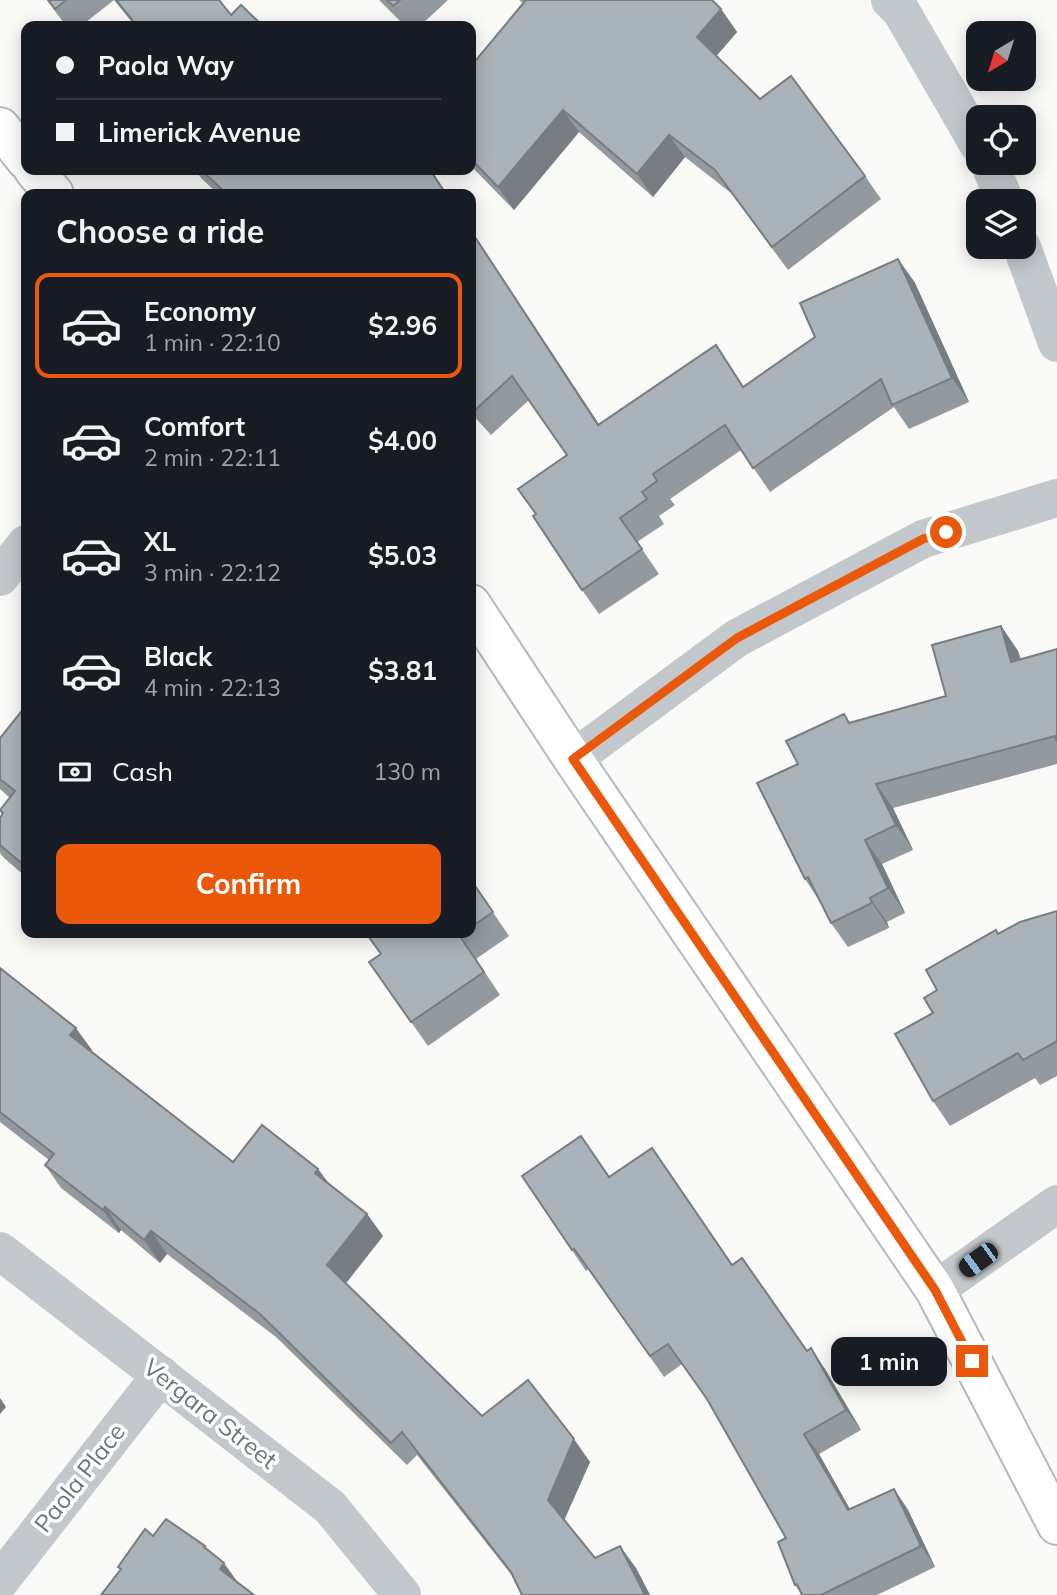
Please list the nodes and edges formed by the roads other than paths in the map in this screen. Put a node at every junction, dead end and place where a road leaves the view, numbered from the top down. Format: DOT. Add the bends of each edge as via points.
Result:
graph roads {
  1 [pos="902,4"];
  2 [pos="966,122"];
  3 [pos="0,127"];
  4 [pos="21,154"];
  5 [pos="38,175"];
  6 [pos="50,189"];
  7 [pos="1026,259"];
  8 [pos="1057,343"];
  9 [pos="1057,498"];
  10 [pos="21,551"];
  11 [pos="0,578"];
  12 [pos="476,612"];
  13 [pos="573,759"];
  14 [pos="1057,1204"];
  15 [pos="0,1251"];
  16 [pos="935,1290"];
  17 [pos="161,1376"];
  18 [pos="1057,1525"];
  19 [pos="0,1581"];
  20 [pos="402,1595"];
  1 -- 2 [label="street"];
  3 -- 4 [label="main road"];
  5 -- 6 [label="main road"];
  7 -- 8 [label="street"];
  9 -- 13 [label="street" via="923,539 737,638"];
  10 -- 11 [label="street"];
  12 -- 13 [label="main road"];
  13 -- 16 [label="main road"];
  14 -- 16 [label="street"];
  15 -- 17 [label="street, Vergara Street"];
  16 -- 18 [label="main road"];
  17 -- 19 [label="street, Paola Place"];
  17 -- 20 [label="street, Vergara Street" via="330,1507"];
}
